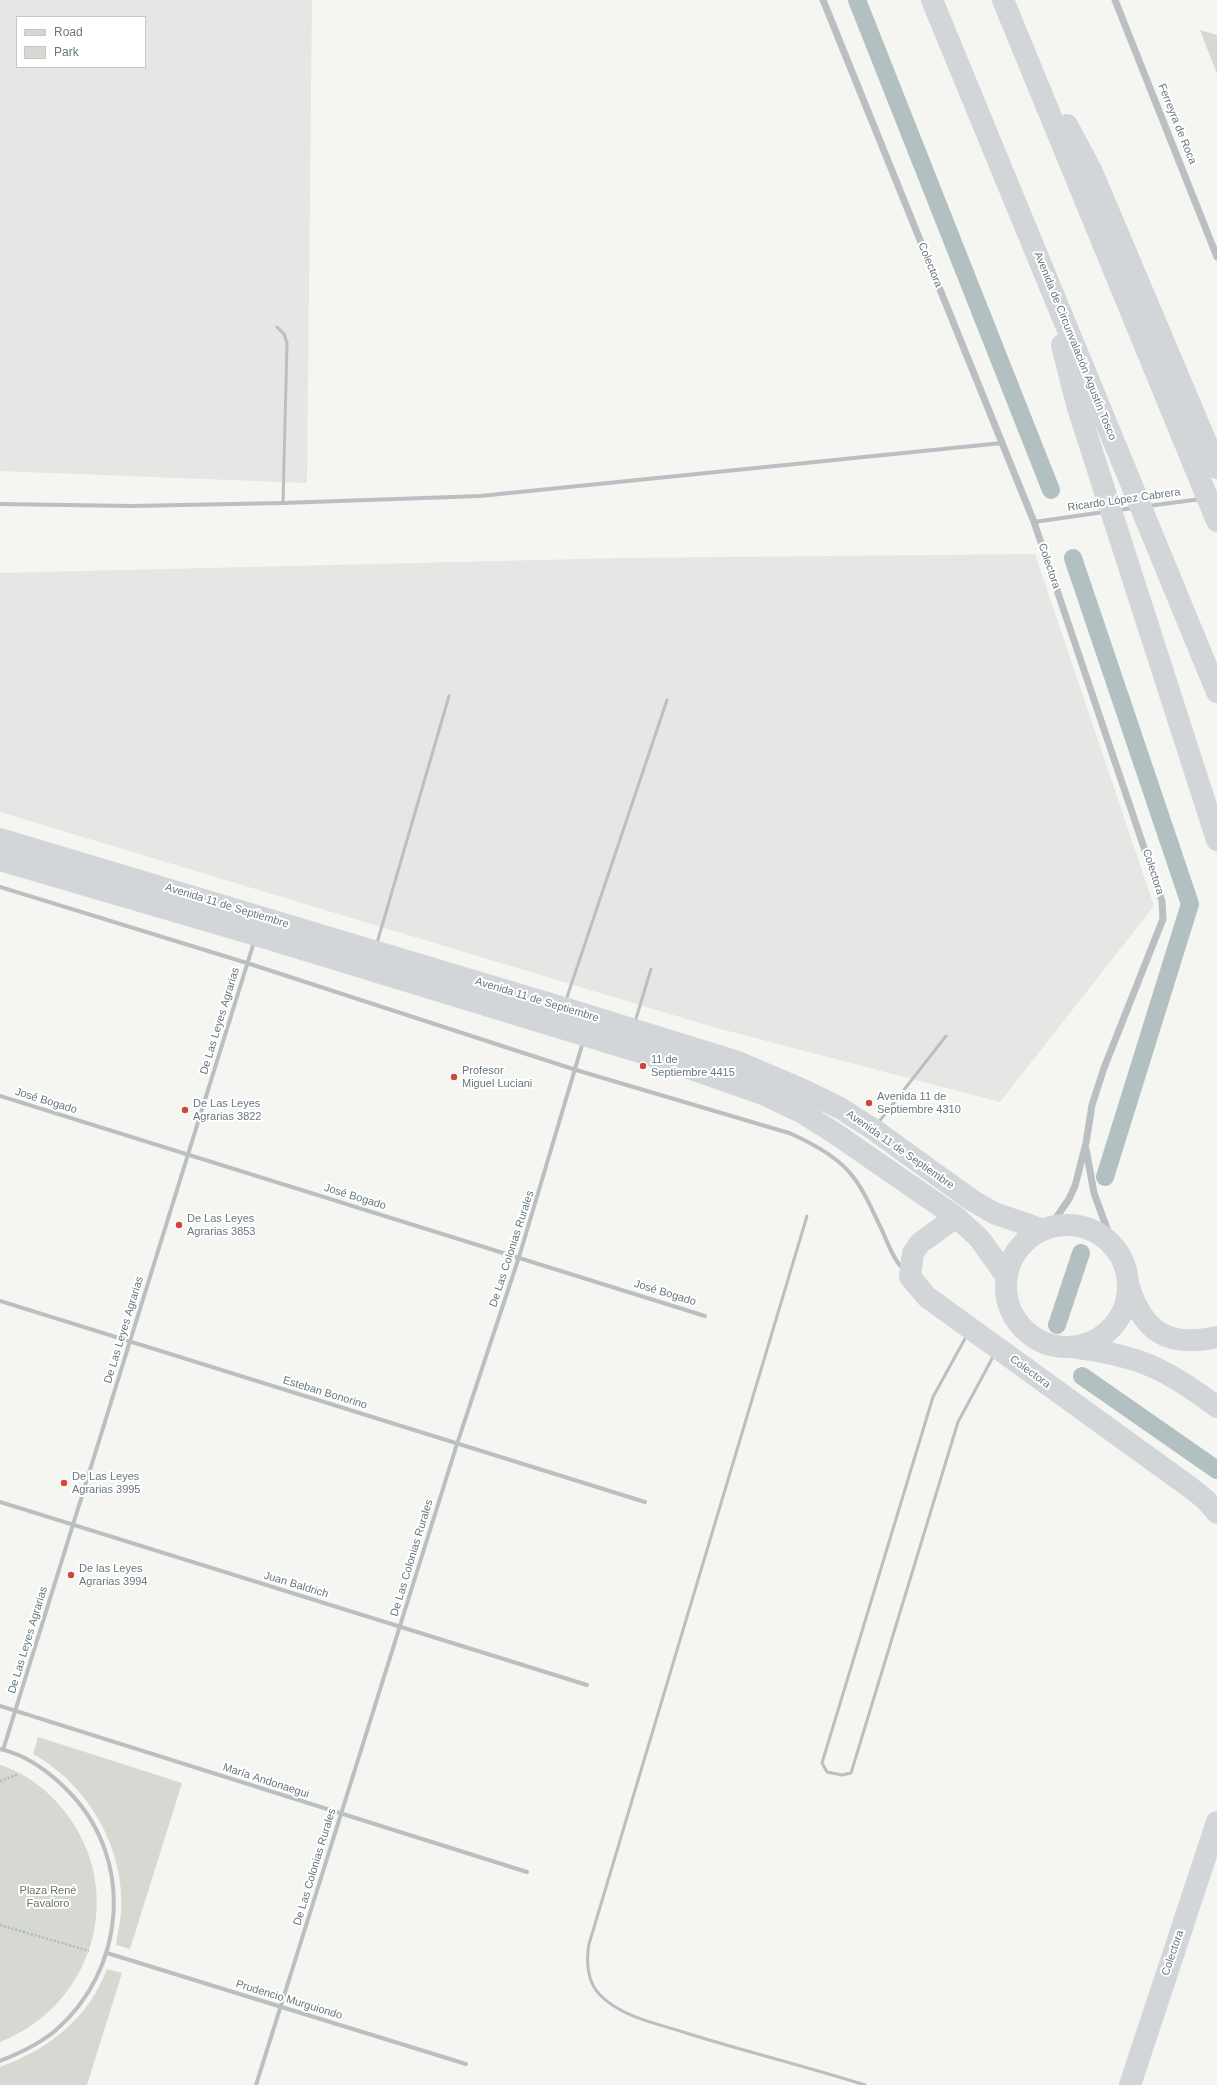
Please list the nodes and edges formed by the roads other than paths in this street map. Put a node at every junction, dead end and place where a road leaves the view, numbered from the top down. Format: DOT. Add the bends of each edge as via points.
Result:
graph roads {
  1 [pos="823,0"];
  2 [pos="932,0"];
  3 [pos="1115,0"];
  4 [pos="1006,8"];
  5 [pos="1217,257"];
  6 [pos="1042,266"];
  7 [pos="277,327"];
  8 [pos="1002,442"];
  9 [pos="1206,459"];
  10 [pos="1217,497"];
  11 [pos="283,503"];
  12 [pos="0,504"];
  13 [pos="1217,521"];
  14 [pos="1034,522"];
  15 [pos="1217,692"];
  16 [pos="450,696"];
  17 [pos="668,700"];
  18 [pos="0,839"];
  19 [pos="1217,840"];
  20 [pos="0,860"];
  21 [pos="0,887"];
  22 [pos="259,926"];
  23 [pos="374,950"];
  24 [pos="247,963"];
  25 [pos="651,970"];
  26 [pos="564,1008"];
  27 [pos="633,1029"];
  28 [pos="585,1036"];
  29 [pos="946,1036"];
  30 [pos="576,1070"];
  31 [pos="0,1096"];
  32 [pos="873,1129"];
  33 [pos="1086,1143"];
  34 [pos="188,1154"];
  35 [pos="807,1216"];
  36 [pos="956,1217"];
  37 [pos="1046,1229"];
  38 [pos="1113,1245"];
  39 [pos="519,1257"];
  40 [pos="910,1277"];
  41 [pos="1007,1277"];
  42 [pos="1128,1284"];
  43 [pos="0,1301"];
  44 [pos="705,1316"];
  45 [pos="970,1328"];
  46 [pos="1217,1337"];
  47 [pos="130,1342"];
  48 [pos="1073,1347"];
  49 [pos="998,1348"];
  50 [pos="1217,1407"];
  51 [pos="457,1444"];
  52 [pos="0,1502"];
  53 [pos="645,1502"];
  54 [pos="1217,1513"];
  55 [pos="73,1525"];
  56 [pos="400,1627"];
  57 [pos="587,1685"];
  58 [pos="0,1706"];
  59 [pos="15,1710"];
  60 [pos="2,1749"];
  61 [pos="341,1814"];
  62 [pos="1217,1822"];
  63 [pos="527,1872"];
  64 [pos="107,1953"];
  65 [pos="281,2006"];
  66 [pos="0,2061"];
  67 [pos="466,2064"];
  68 [pos="256,2085"];
  69 [pos="865,2085"];
  70 [pos="1130,2085"];
  1 -- 8 [label="street, Colectora"];
  2 -- 6 [label="main road, Avenida de Circunvalación Agustín Tosco"];
  3 -- 5 [label="street, Ferreyra de Roca"];
  4 -- 9 [label="main road"];
  6 -- 15 [label="main road, Avenida de Circunvalación Agustín Tosco"];
  6 -- 19 [label="main road" via="1078,408"];
  7 -- 11 [label="lane" via="284,334 287,343"];
  8 -- 11 [label="street" via="480,496"];
  8 -- 14 [label="street, Colectora"];
  9 -- 13 [label="main road"];
  10 -- 14 [label="street, Ricardo López Cabrera"];
  11 -- 12 [label="street" via="132,506"];
  14 -- 33 [label="street, Colectora" via="1162,901 1163,919 1104,1068 1092,1105"];
  16 -- 23 [label="lane"];
  17 -- 26 [label="lane"];
  18 -- 22 [label="main road, Avenida 11 de Septiembre"];
  20 -- 22 [label="main road, Avenida 11 de Septiembre"];
  21 -- 24 [label="street"];
  22 -- 23 [label="main road, Avenida 11 de Septiembre"];
  22 -- 24 [label="street, De Las Leyes Agrarias"];
  22 -- 28 [label="main road, Avenida 11 de Septiembre"];
  23 -- 26 [label="main road, Avenida 11 de Septiembre"];
  24 -- 30 [label="street"];
  24 -- 34 [label="street, De Las Leyes Agrarias"];
  25 -- 27 [label="lane"];
  26 -- 27 [label="main road, Avenida 11 de Septiembre"];
  27 -- 32 [label="main road, Avenida 11 de Septiembre" via="735,1061 770,1075 840,1108"];
  28 -- 30 [label="street, De Las Colonias Rurales"];
  28 -- 36 [label="main road, Avenida 11 de Septiembre" via="669,1061 763,1094 802,1112"];
  29 -- 32 [label="lane"];
  30 -- 39 [label="street, De Las Colonias Rurales"];
  30 -- 40 [label="street" via="789,1133 808,1141 832,1157 854,1177 900,1266"];
  31 -- 34 [label="street, José Bogado"];
  32 -- 37 [label="main road, Avenida 11 de Septiembre" via="938,1178 994,1213"];
  33 -- 37 [label="street, Colectora" via="1075,1186 1065,1205"];
  33 -- 38 [label="street, Colectora" via="1094,1193"];
  34 -- 39 [label="street, José Bogado"];
  34 -- 47 [label="street, De Las Leyes Agrarias"];
  35 -- 69 [label="lane" via="586,1959 590,1977 599,1995 617,2009 640,2019 733,2048"];
  36 -- 40 [label="main road" via="920,1243 913,1253"];
  36 -- 41 [label="main road, Avenida 11 de Septiembre" via="980,1238"];
  37 -- 38 [label="main road" via="1058,1225 1083,1227 1099,1234"];
  37 -- 41 [label="main road" via="1030,1238 1019,1249 1009,1267"];
  38 -- 42 [label="main road" via="1124,1263"];
  39 -- 44 [label="street, José Bogado"];
  39 -- 51 [label="street, De Las Colonias Rurales"];
  40 -- 45 [label="main road, Colectora" via="927,1297"];
  41 -- 48 [label="main road" via="1009,1305 1023,1329 1046,1344"];
  42 -- 46 [label="main road" via="1138,1312 1159,1332 1169,1337 1193,1340"];
  42 -- 48 [label="main road" via="1126,1304 1110,1330 1093,1342"];
  43 -- 47 [label="street, Esteban Bonorino"];
  45 -- 49 [label="main road, Colectora"];
  45 -- 49 [label="lane" via="933,1397 822,1763 827,1772 842,1775 851,1773 958,1422"];
  47 -- 51 [label="street, Esteban Bonorino"];
  47 -- 55 [label="street, De Las Leyes Agrarias"];
  48 -- 50 [label="main road" via="1111,1352 1153,1366 1185,1384"];
  49 -- 54 [label="main road, Colectora" via="1191,1488"];
  51 -- 53 [label="street, Esteban Bonorino"];
  51 -- 56 [label="street, De Las Colonias Rurales"];
  52 -- 55 [label="street, Juan Baldrich"];
  55 -- 56 [label="street, Juan Baldrich"];
  55 -- 59 [label="street, De Las Leyes Agrarias"];
  56 -- 57 [label="street, Juan Baldrich"];
  56 -- 61 [label="street, De Las Colonias Rurales"];
  58 -- 59 [label="street, María Andonaegui"];
  59 -- 60 [label="street, De Las Leyes Agrarias"];
  59 -- 61 [label="street, María Andonaegui"];
  60 -- 64 [label="street" via="32,1762 58,1780 79,1803 96,1830 108,1859 114,1890 113,1922"];
  61 -- 63 [label="street, María Andonaegui"];
  61 -- 65 [label="street, De Las Colonias Rurales"];
  62 -- 70 [label="main road, Colectora"];
  64 -- 65 [label="street, Prudencio Murguiondo"];
  64 -- 66 [label="street" via="95,1982 77,2008 55,2031 29,2048"];
  65 -- 67 [label="street, Prudencio Murguiondo"];
  65 -- 68 [label="street, De Las Colonias Rurales"];
}
